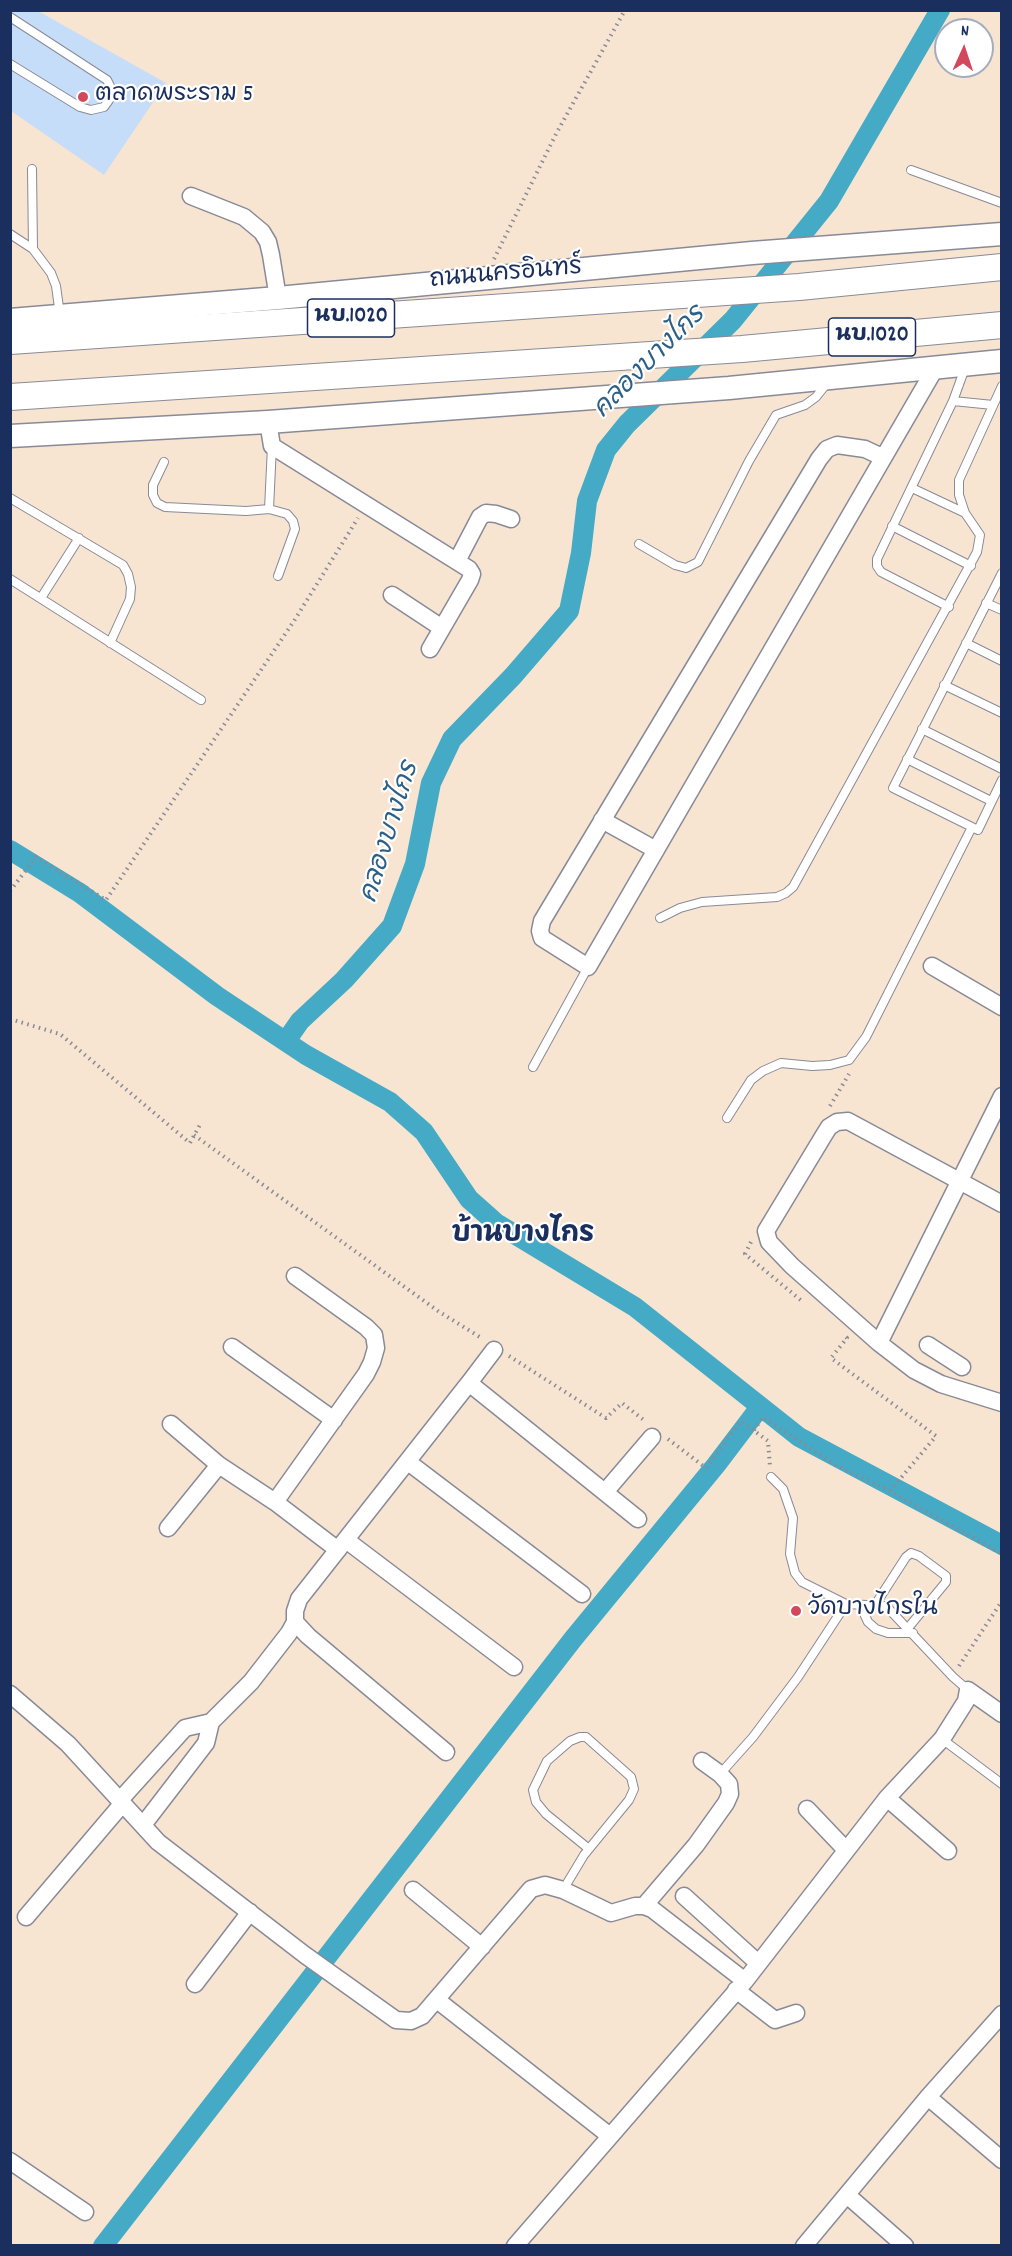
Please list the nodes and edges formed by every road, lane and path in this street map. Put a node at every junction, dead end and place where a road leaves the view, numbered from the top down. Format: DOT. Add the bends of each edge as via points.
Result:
graph roads {
  1 [pos="625,10"];
  2 [pos="10,17"];
  3 [pos="10,64"];
  4 [pos="32,169"];
  5 [pos="911,170"];
  6 [pos="191,196"];
  7 [pos="1002,203"];
  8 [pos="10,234"];
  9 [pos="1002,234"];
  10 [pos="33,249"];
  11 [pos="1002,267"];
  12 [pos="483,278"];
  13 [pos="278,298"];
  14 [pos="60,316"];
  15 [pos="10,320"];
  16 [pos="1002,325"];
  17 [pos="10,341"];
  18 [pos="1002,361"];
  19 [pos="966,365"];
  20 [pos="936,367"];
  21 [pos="832,377"];
  22 [pos="1002,386"];
  23 [pos="10,397"];
  24 [pos="953,401"];
  25 [pos="993,405"];
  26 [pos="268,422"];
  27 [pos="10,436"];
  28 [pos="272,446"];
  29 [pos="882,457"];
  30 [pos="164,462"];
  31 [pos="912,488"];
  32 [pos="10,498"];
  33 [pos="367,504"];
  34 [pos="269,509"];
  35 [pos="965,513"];
  36 [pos="511,519"];
  37 [pos="892,526"];
  38 [pos="79,538"];
  39 [pos="639,544"];
  40 [pos="457,561"];
  41 [pos="971,566"];
  42 [pos="1002,573"];
  43 [pos="278,576"];
  44 [pos="10,579"];
  45 [pos="393,596"];
  46 [pos="41,598"];
  47 [pos="986,603"];
  48 [pos="949,607"];
  49 [pos="1002,610"];
  50 [pos="442,628"];
  51 [pos="110,643"];
  52 [pos="966,644"];
  53 [pos="430,649"];
  54 [pos="1002,661"];
  55 [pos="944,685"];
  56 [pos="201,700"];
  57 [pos="1002,713"];
  58 [pos="922,729"];
  59 [pos="907,759"];
  60 [pos="1002,769"];
  61 [pos="1002,780"];
  62 [pos="991,801"];
  63 [pos="602,820"];
  64 [pos="972,827"];
  65 [pos="656,850"];
  66 [pos="10,891"];
  67 [pos="660,918"];
  68 [pos="932,966"];
  69 [pos="588,967"];
  70 [pos="1002,1007"];
  71 [pos="10,1019"];
  72 [pos="533,1067"];
  73 [pos="851,1070"];
  74 [pos="1002,1096"];
  75 [pos="828,1111"];
  76 [pos="727,1118"];
  77 [pos="201,1123"];
  78 [pos="194,1135"];
  79 [pos="960,1181"];
  80 [pos="1002,1204"];
  81 [pos="757,1233"];
  82 [pos="295,1276"];
  83 [pos="805,1303"];
  84 [pos="839,1331"];
  85 [pos="879,1343"];
  86 [pos="928,1345"];
  87 [pos="232,1347"];
  88 [pos="496,1349"];
  89 [pos="469,1383"];
  90 [pos="956,1389"];
  91 [pos="1002,1403"];
  92 [pos="334,1420"];
  93 [pos="171,1424"];
  94 [pos="753,1429"];
  95 [pos="653,1431"];
  96 [pos="408,1462"];
  97 [pos="219,1465"];
  98 [pos="771,1477"];
  99 [pos="890,1491"];
  100 [pos="605,1492"];
  101 [pos="275,1502"];
  102 [pos="638,1519"];
  103 [pos="168,1528"];
  104 [pos="342,1545"];
  105 [pos="1002,1554"];
  106 [pos="582,1594"];
  107 [pos="1002,1601"];
  108 [pos="846,1604"];
  109 [pos="860,1605"];
  110 [pos="875,1605"];
  111 [pos="295,1622"];
  112 [pos="910,1630"];
  113 [pos="514,1667"];
  114 [pos="952,1677"];
  115 [pos="968,1690"];
  116 [pos="10,1694"];
  117 [pos="1002,1714"];
  118 [pos="211,1722"];
  119 [pos="942,1739"];
  120 [pos="446,1752"];
  121 [pos="702,1761"];
  122 [pos="720,1774"];
  123 [pos="1002,1784"];
  124 [pos="887,1798"];
  125 [pos="122,1802"];
  126 [pos="807,1809"];
  127 [pos="143,1825"];
  128 [pos="589,1849"];
  129 [pos="846,1850"];
  130 [pos="948,1851"];
  131 [pos="413,1890"];
  132 [pos="563,1890"];
  133 [pos="684,1896"];
  134 [pos="644,1906"];
  135 [pos="250,1912"];
  136 [pos="26,1917"];
  137 [pos="482,1947"];
  138 [pos="758,1963"];
  139 [pos="195,1984"];
  140 [pos="740,1985"];
  141 [pos="437,2000"];
  142 [pos="796,2013"];
  143 [pos="1002,2014"];
  144 [pos="928,2097"];
  145 [pos="610,2136"];
  146 [pos="1002,2160"];
  147 [pos="10,2162"];
  148 [pos="847,2195"];
  149 [pos="85,2212"];
  150 [pos="515,2246"];
  151 [pos="804,2246"];
  152 [pos="905,2246"];
  1 -- 12 [label="path"];
  2 -- 3 [label="lane" via="108,80 112,90 109,100 104,107 80,107"];
  4 -- 10 [label="lane"];
  5 -- 7 [label="lane"];
  6 -- 13 [label="street" via="244,218 262,232 268,242"];
  8 -- 10 [label="lane"];
  9 -- 12 [label="main road, ถนนนครอินทร์ / นบ.1020"];
  10 -- 14 [label="lane" via="56,285"];
  11 -- 17 [label="main road, ถนนนครอินทร์ / นบ.1020" via="799,287"];
  12 -- 13 [label="main road, ถนนนครอินทร์ / นบ.1020"];
  13 -- 14 [label="main road, ถนนนครอินทร์ / นบ.1020"];
  14 -- 15 [label="main road, ถนนนครอินทร์ / นบ.1020"];
  16 -- 23 [label="main road, นบ.1020" via="742,350"];
  18 -- 19 [label="main road, นบ.1020"];
  19 -- 20 [label="main road, นบ.1020"];
  19 -- 24 [label="lane"];
  20 -- 21 [label="main road, นบ.1020"];
  20 -- 29 [label="street"];
  21 -- 26 [label="main road, นบ.1020"];
  21 -- 39 [label="lane" via="805,405 776,415 698,561 686,568 675,565"];
  22 -- 25 [label="lane"];
  24 -- 25 [label="lane"];
  24 -- 31 [label="lane"];
  25 -- 35 [label="lane" via="959,480"];
  26 -- 27 [label="main road, นบ.1020"];
  26 -- 28 [label="street"];
  28 -- 33 [label="street"];
  28 -- 34 [label="lane"];
  29 -- 63 [label="street" via="865,449 837,445 819,459"];
  29 -- 65 [label="street"];
  30 -- 34 [label="lane" via="153,485 153,495 165,507"];
  31 -- 35 [label="lane"];
  31 -- 37 [label="lane"];
  32 -- 38 [label="lane"];
  33 -- 40 [label="street"];
  33 -- 66 [label="path" via="294,621 106,900 36,857"];
  34 -- 43 [label="lane" via="286,514 295,529"];
  35 -- 41 [label="lane" via="980,535"];
  36 -- 40 [label="street" via="486,513 480,517"];
  37 -- 41 [label="lane"];
  37 -- 48 [label="lane" via="877,566 888,576"];
  38 -- 46 [label="lane"];
  38 -- 51 [label="lane" via="123,565 128,574 130,599"];
  40 -- 50 [label="street" via="472,574"];
  41 -- 48 [label="lane"];
  42 -- 47 [label="lane"];
  44 -- 46 [label="lane"];
  45 -- 50 [label="street"];
  46 -- 51 [label="lane"];
  47 -- 49 [label="lane"];
  47 -- 52 [label="lane"];
  48 -- 67 [label="lane" via="793,887 777,897 702,902"];
  50 -- 53 [label="street"];
  51 -- 56 [label="lane"];
  52 -- 54 [label="lane"];
  52 -- 55 [label="lane"];
  55 -- 57 [label="lane"];
  55 -- 58 [label="lane"];
  58 -- 59 [label="lane"];
  58 -- 60 [label="lane"];
  59 -- 62 [label="lane"];
  59 -- 64 [label="lane" via="893,788"];
  61 -- 62 [label="lane"];
  62 -- 64 [label="lane" via="978,830"];
  63 -- 65 [label="street"];
  63 -- 69 [label="street" via="542,921 540,931 542,938"];
  64 -- 76 [label="lane" via="866,1037 849,1060 812,1066 781,1063 763,1071 751,1080"];
  65 -- 69 [label="street"];
  68 -- 70 [label="street"];
  69 -- 72 [label="lane"];
  71 -- 78 [label="path" via="60,1034 190,1143"];
  73 -- 75 [label="path"];
  74 -- 79 [label="street"];
  77 -- 78 [label="path"];
  78 -- 88 [label="path"];
  79 -- 80 [label="street"];
  79 -- 85 [label="street"];
  79 -- 85 [label="street" via="848,1121 837,1122 829,1127 768,1226 769,1242"];
  81 -- 83 [label="path" via="745,1254"];
  82 -- 92 [label="street" via="374,1335 372,1362"];
  84 -- 99 [label="path" via="848,1338 831,1358 936,1436"];
  85 -- 90 [label="street" via="929,1379"];
  86 -- 90 [label="street" via="964,1359"];
  87 -- 92 [label="street"];
  88 -- 89 [label="street"];
  88 -- 95 [label="path" via="606,1418 622,1403"];
  89 -- 96 [label="street"];
  89 -- 100 [label="street"];
  90 -- 91 [label="street"];
  92 -- 101 [label="street"];
  93 -- 97 [label="street"];
  94 -- 95 [label="path" via="741,1421 706,1468"];
  94 -- 98 [label="path" via="768,1440"];
  94 -- 99 [label="path" via="763,1417 834,1464"];
  95 -- 100 [label="street"];
  96 -- 104 [label="street"];
  96 -- 106 [label="street"];
  97 -- 101 [label="street"];
  97 -- 103 [label="street"];
  98 -- 108 [label="lane" via="783,1489 793,1518 790,1554 795,1573 811,1588"];
  99 -- 105 [label="path"];
  100 -- 102 [label="street"];
  101 -- 104 [label="street"];
  104 -- 111 [label="street" via="299,1599"];
  104 -- 113 [label="street"];
  107 -- 114 [label="path"];
  108 -- 109 [label="lane"];
  108 -- 122 [label="lane" via="798,1677"];
  109 -- 110 [label="lane"];
  109 -- 112 [label="lane" via="876,1629 888,1633"];
  110 -- 112 [label="lane" via="886,1606"];
  110 -- 112 [label="lane" via="906,1557 911,1553 919,1556 946,1576 946,1582"];
  111 -- 118 [label="street" via="251,1682"];
  111 -- 120 [label="street"];
  112 -- 114 [label="lane"];
  114 -- 115 [label="lane"];
  115 -- 117 [label="street"];
  115 -- 119 [label="street" via="966,1701"];
  116 -- 125 [label="street" via="69,1744"];
  118 -- 125 [label="street" via="184,1728"];
  118 -- 127 [label="street" via="206,1743"];
  119 -- 123 [label="lane"];
  119 -- 124 [label="street"];
  121 -- 122 [label="street"];
  122 -- 134 [label="street" via="729,1785 726,1803"];
  124 -- 129 [label="street"];
  124 -- 130 [label="street"];
  125 -- 127 [label="street"];
  125 -- 136 [label="street"];
  126 -- 129 [label="street"];
  127 -- 135 [label="street" via="158,1842"];
  128 -- 128 [label="lane" via="634,1789 631,1777 586,1737 580,1737 547,1761 533,1790 536,1802 546,1814"];
  128 -- 132 [label="lane"];
  129 -- 138 [label="street"];
  131 -- 137 [label="street"];
  132 -- 134 [label="street" via="611,1913"];
  132 -- 137 [label="street" via="545,1885 531,1888"];
  133 -- 138 [label="street"];
  134 -- 140 [label="street"];
  135 -- 139 [label="street"];
  135 -- 141 [label="street" via="396,2020 411,2021 422,2016"];
  137 -- 141 [label="street"];
  138 -- 140 [label="street"];
  140 -- 142 [label="street" via="775,2020"];
  140 -- 145 [label="street"];
  141 -- 145 [label="street"];
  143 -- 144 [label="street"];
  144 -- 146 [label="street"];
  144 -- 148 [label="street"];
  145 -- 150 [label="street"];
  147 -- 149 [label="street"];
  148 -- 151 [label="street"];
  148 -- 152 [label="street"];
}
